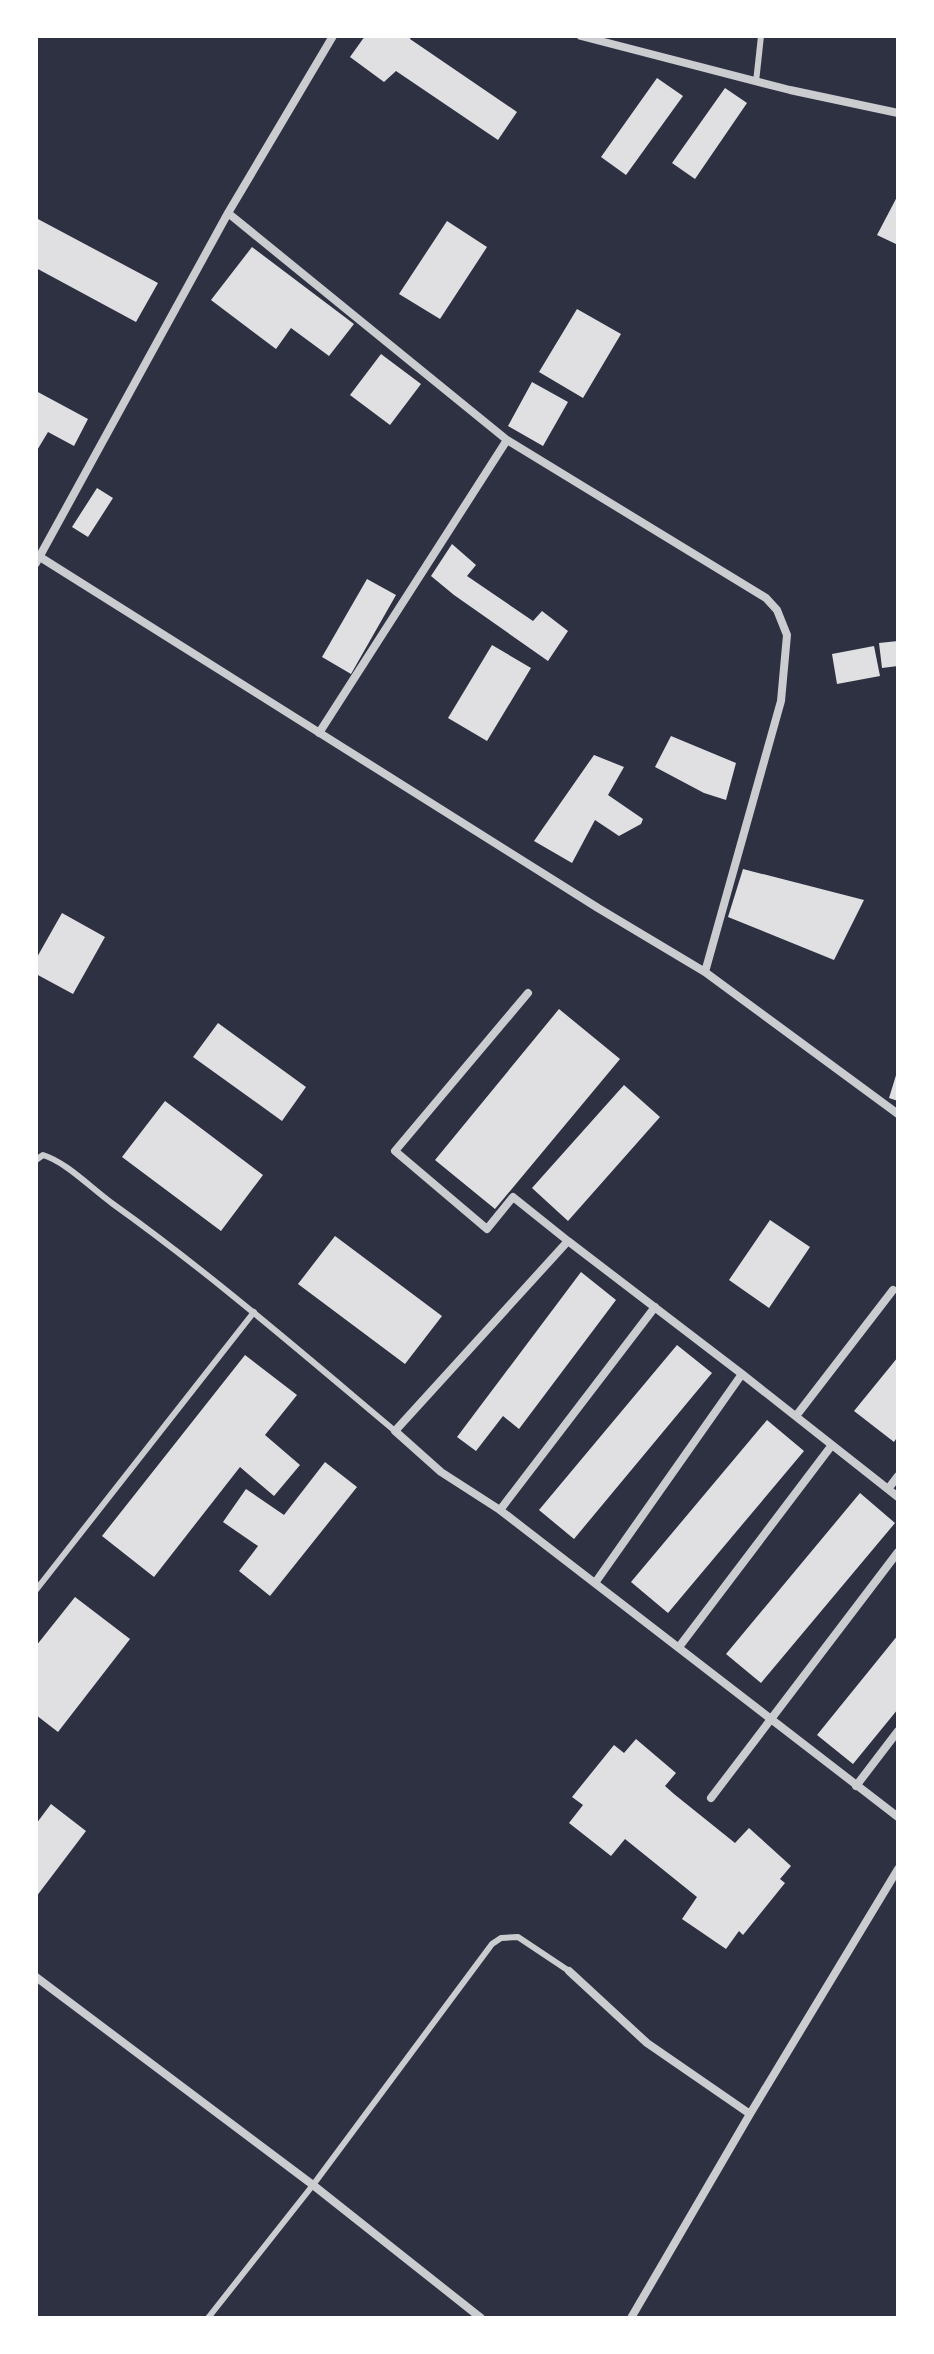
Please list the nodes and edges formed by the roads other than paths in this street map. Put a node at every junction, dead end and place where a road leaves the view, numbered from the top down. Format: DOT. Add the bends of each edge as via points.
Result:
graph roads {
  1 [pos="333,36"];
  2 [pos="581,36"];
  3 [pos="761,36"];
  4 [pos="756,82"];
  5 [pos="898,113"];
  6 [pos="228,213"];
  7 [pos="507,440"];
  8 [pos="38,560"];
  9 [pos="319,733"];
  10 [pos="705,972"];
  11 [pos="528,993"];
  12 [pos="898,1114"];
  13 [pos="36,1160"];
  14 [pos="568,1241"];
  15 [pos="893,1290"];
  16 [pos="655,1307"];
  17 [pos="254,1312"];
  18 [pos="742,1374"];
  19 [pos="796,1416"];
  20 [pos="395,1431"];
  21 [pos="832,1445"];
  22 [pos="898,1476"];
  23 [pos="888,1489"];
  24 [pos="898,1497"];
  25 [pos="500,1510"];
  26 [pos="898,1552"];
  27 [pos="595,1583"];
  28 [pos="36,1590"];
  29 [pos="679,1647"];
  30 [pos="771,1717"];
  31 [pos="898,1731"];
  32 [pos="856,1786"];
  33 [pos="711,1798"];
  34 [pos="898,1817"];
  35 [pos="898,1869"];
  36 [pos="569,1971"];
  37 [pos="36,1977"];
  38 [pos="750,2114"];
  39 [pos="313,2185"];
  40 [pos="208,2318"];
  41 [pos="481,2318"];
  42 [pos="631,2318"];
  1 -- 6 [label="street"];
  2 -- 4 [label="street"];
  3 -- 4 [label="lane"];
  4 -- 5 [label="street"];
  6 -- 7 [label="street"];
  6 -- 8 [label="street"];
  7 -- 9 [label="street"];
  7 -- 10 [label="street" via="766,598 784,624 781,701"];
  8 -- 9 [label="street"];
  9 -- 10 [label="street"];
  10 -- 12 [label="street"];
  11 -- 14 [label="street" via="395,1151 487,1229 513,1197"];
  13 -- 17 [label="lane" via="43,1155 55,1159"];
  14 -- 16 [label="street"];
  14 -- 20 [label="street"];
  15 -- 19 [label="street"];
  16 -- 18 [label="street"];
  16 -- 25 [label="street"];
  17 -- 20 [label="lane"];
  17 -- 28 [label="lane"];
  18 -- 19 [label="street"];
  18 -- 27 [label="street"];
  19 -- 21 [label="street"];
  20 -- 25 [label="street" via="441,1472"];
  21 -- 23 [label="street"];
  21 -- 29 [label="street"];
  22 -- 23 [label="street"];
  23 -- 24 [label="street"];
  25 -- 27 [label="street"];
  26 -- 30 [label="street"];
  27 -- 29 [label="street"];
  29 -- 30 [label="street"];
  30 -- 32 [label="street"];
  30 -- 33 [label="street"];
  31 -- 32 [label="street"];
  32 -- 34 [label="street"];
  35 -- 38 [label="street"];
  36 -- 38 [label="street" via="647,2043"];
  36 -- 39 [label="lane" via="518,1937 492,1944"];
  37 -- 39 [label="street"];
  38 -- 42 [label="street"];
  39 -- 40 [label="lane"];
  39 -- 41 [label="street"];
}
